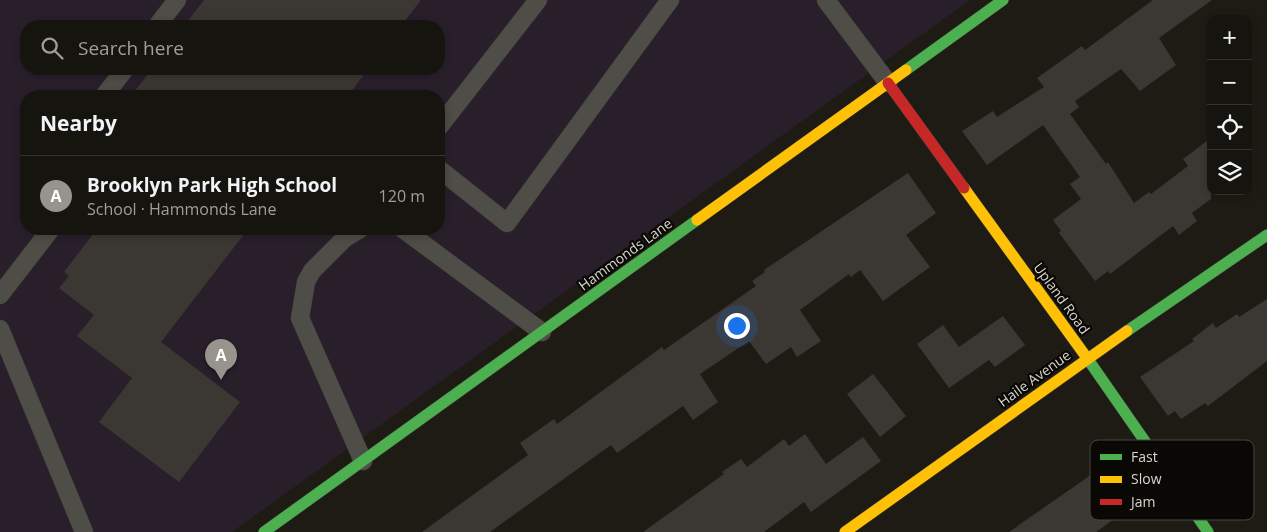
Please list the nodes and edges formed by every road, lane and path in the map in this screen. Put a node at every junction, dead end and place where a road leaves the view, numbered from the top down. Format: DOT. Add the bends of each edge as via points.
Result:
graph roads {
  1 [pos="176,0"];
  2 [pos="538,0"];
  3 [pos="670,0"];
  4 [pos="826,0"];
  5 [pos="1003,0"];
  6 [pos="161,20"];
  7 [pos="120,75"];
  8 [pos="888,83"];
  9 [pos="109,90"];
  10 [pos="445,119"];
  11 [pos="445,174"];
  12 [pos="46,235"];
  13 [pos="350,235"];
  14 [pos="411,235"];
  15 [pos="1267,235"];
  16 [pos="0,295"];
  17 [pos="0,329"];
  18 [pos="542,332"];
  19 [pos="1087,358"];
  20 [pos="1144,440"];
  21 [pos="362,461"];
  22 [pos="1200,520"];
  23 [pos="84,532"];
  24 [pos="264,532"];
  25 [pos="845,532"];
  26 [pos="1208,532"];
  1 -- 6 [label="lane"];
  2 -- 10 [label="lane"];
  3 -- 11 [label="lane" via="507,223"];
  4 -- 8 [label="lane"];
  5 -- 8 [label="street, Hammonds Lane"];
  7 -- 9 [label="lane"];
  8 -- 18 [label="street, Hammonds Lane"];
  8 -- 19 [label="street, Upland Road"];
  12 -- 16 [label="lane"];
  13 -- 21 [label="lane" via="312,270 306,282 300,318"];
  14 -- 18 [label="lane"];
  15 -- 19 [label="street, Haile Avenue"];
  17 -- 23 [label="lane"];
  18 -- 21 [label="street, Hammonds Lane"];
  19 -- 20 [label="street, Upland Road"];
  19 -- 25 [label="street, Haile Avenue"];
  21 -- 24 [label="street, Hammonds Lane"];
  22 -- 26 [label="street, Upland Road"];
}
